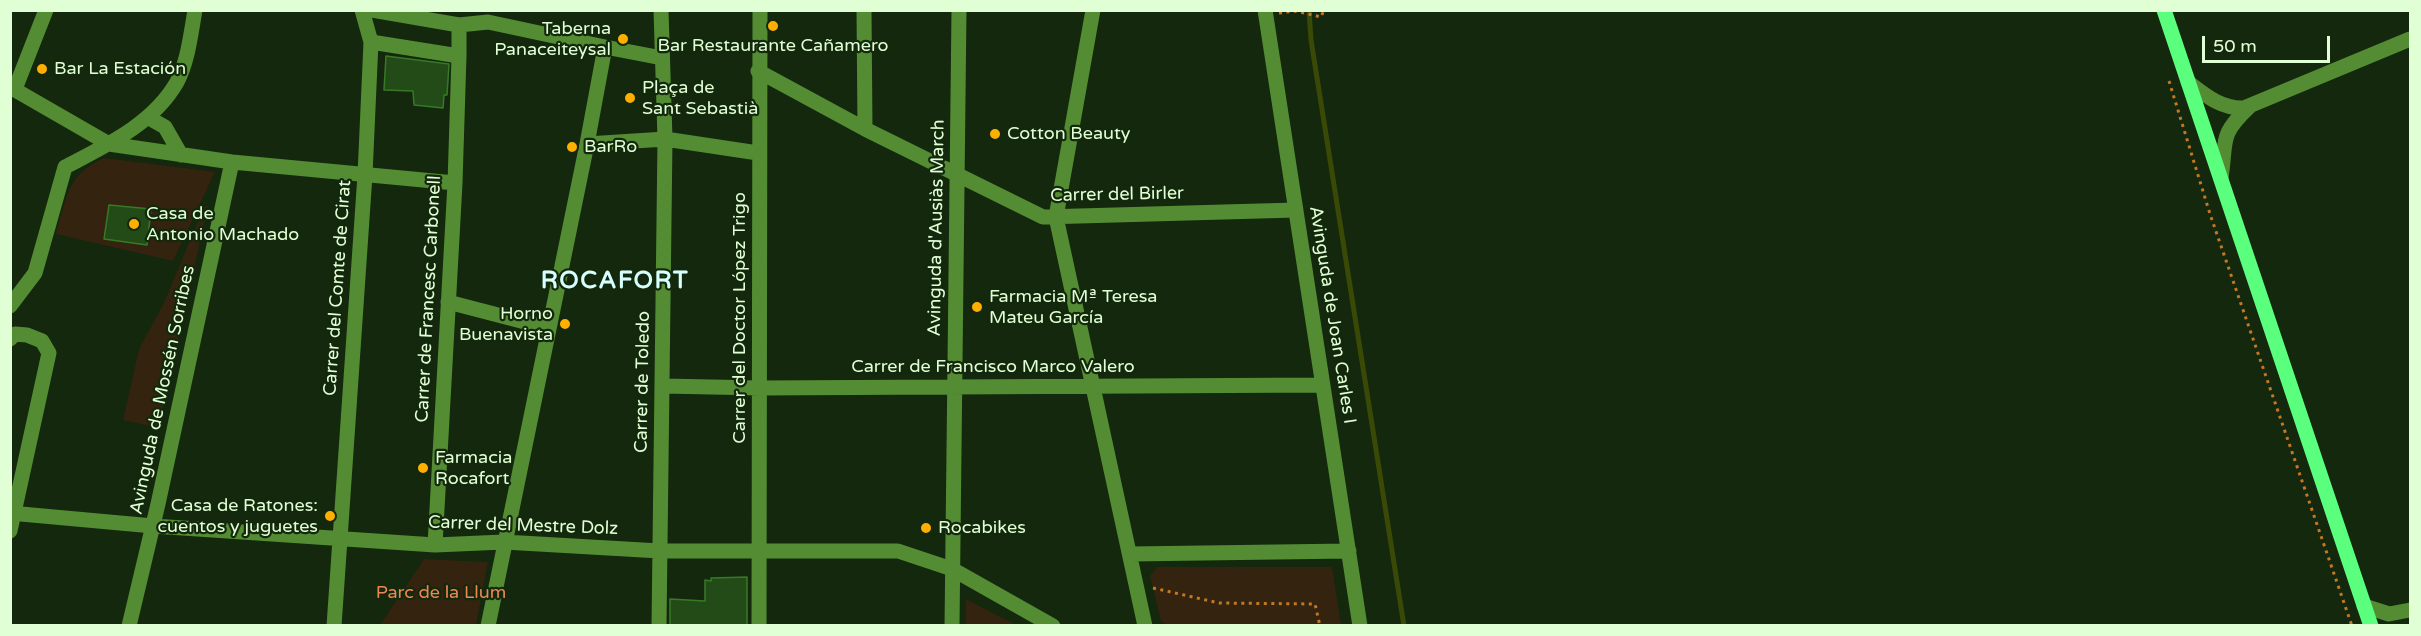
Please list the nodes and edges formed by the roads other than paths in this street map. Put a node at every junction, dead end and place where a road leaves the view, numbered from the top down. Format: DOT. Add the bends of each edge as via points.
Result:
graph roads {
  1 [pos="46,10"];
  2 [pos="195,10"];
  3 [pos="362,10"];
  4 [pos="372,10"];
  5 [pos="661,10"];
  6 [pos="759,10"];
  7 [pos="864,10"];
  8 [pos="959,10"];
  9 [pos="1093,10"];
  10 [pos="2164,10"];
  11 [pos="1265,12"];
  12 [pos="459,25"];
  13 [pos="2410,39"];
  14 [pos="371,42"];
  15 [pos="605,46"];
  16 [pos="459,56"];
  17 [pos="663,58"];
  18 [pos="758,71"];
  19 [pos="2188,82"];
  20 [pos="13,88"];
  21 [pos="2250,105"];
  22 [pos="149,118"];
  23 [pos="864,129"];
  24 [pos="665,139"];
  25 [pos="109,144"];
  26 [pos="587,144"];
  27 [pos="758,153"];
  28 [pos="181,155"];
  29 [pos="232,162"];
  30 [pos="365,175"];
  31 [pos="957,175"];
  32 [pos="2221,178"];
  33 [pos="455,183"];
  34 [pos="1296,210"];
  35 [pos="1056,217"];
  36 [pos="448,302"];
  37 [pos="10,306"];
  38 [pos="548,328"];
  39 [pos="13,336"];
  40 [pos="1093,385"];
  41 [pos="1323,385"];
  42 [pos="663,386"];
  43 [pos="955,387"];
  44 [pos="760,388"];
  45 [pos="12,513"];
  46 [pos="153,525"];
  47 [pos="10,531"];
  48 [pos="342,537"];
  49 [pos="504,542"];
  50 [pos="435,544"];
  51 [pos="761,550"];
  52 [pos="660,551"];
  53 [pos="1348,551"];
  54 [pos="1130,554"];
  55 [pos="952,569"];
  56 [pos="2364,606"];
  57 [pos="2410,610"];
  58 [pos="2387,620"];
  59 [pos="129,626"];
  60 [pos="334,626"];
  61 [pos="488,626"];
  62 [pos="659,626"];
  63 [pos="759,626"];
  64 [pos="952,626"];
  65 [pos="1053,626"];
  66 [pos="1145,626"];
  67 [pos="1360,626"];
  68 [pos="2371,626"];
  1 -- 20 [label="street"];
  2 -- 22 [label="street" via="177,81"];
  3 -- 14 [label="street, Carrer del Comte de Cirat"];
  4 -- 12 [label="street"];
  5 -- 17 [label="street"];
  6 -- 18 [label="street, Carrer del Doctor López Trigo"];
  7 -- 23 [label="street"];
  8 -- 31 [label="street, Avinguda d'Ausiàs March"];
  9 -- 35 [label="street"];
  10 -- 19 [label="main road"];
  11 -- 34 [label="street, Avinguda de Joan Carles I"];
  12 -- 15 [label="street" via="488,22"];
  12 -- 16 [label="street, Carrer de Francesc Carbonell"];
  13 -- 21 [label="street"];
  14 -- 16 [label="street"];
  14 -- 30 [label="street, Carrer del Comte de Cirat"];
  15 -- 17 [label="street"];
  15 -- 26 [label="street"];
  16 -- 33 [label="street, Carrer de Francesc Carbonell"];
  17 -- 24 [label="street"];
  18 -- 23 [label="street, Carrer del Birler"];
  18 -- 27 [label="street, Carrer del Doctor López Trigo"];
  19 -- 21 [label="street" via="2209,98 2233,108"];
  19 -- 32 [label="main road"];
  20 -- 25 [label="street"];
  21 -- 32 [label="street" via="2225,137"];
  22 -- 25 [label="street"];
  22 -- 28 [label="street" via="165,127"];
  23 -- 31 [label="street, Carrer del Birler"];
  24 -- 26 [label="street"];
  24 -- 27 [label="street"];
  24 -- 42 [label="street, Carrer de Toledo"];
  25 -- 28 [label="street"];
  25 -- 37 [label="street" via="65,167 35,273"];
  26 -- 38 [label="street"];
  27 -- 44 [label="street, Carrer del Doctor López Trigo"];
  28 -- 29 [label="street"];
  29 -- 30 [label="street"];
  29 -- 46 [label="street, Avinguda de Mossén Sorribes"];
  30 -- 33 [label="street"];
  30 -- 48 [label="street, Carrer del Comte de Cirat"];
  31 -- 35 [label="street, Carrer del Birler" via="1044,217"];
  31 -- 43 [label="street, Avinguda d'Ausiàs March"];
  32 -- 56 [label="main road"];
  33 -- 36 [label="street, Carrer de Francesc Carbonell"];
  34 -- 35 [label="street, Carrer del Birler"];
  34 -- 41 [label="street, Avinguda de Joan Carles I"];
  35 -- 40 [label="street"];
  36 -- 38 [label="street"];
  36 -- 50 [label="street, Carrer de Francesc Carbonell"];
  38 -- 49 [label="street"];
  39 -- 45 [label="street" via="27,335 42,341 49,353"];
  40 -- 41 [label="street, Carrer de Francisco Marco Valero"];
  40 -- 43 [label="street, Carrer de Francisco Marco Valero"];
  40 -- 54 [label="street"];
  41 -- 53 [label="street, Avinguda de Joan Carles I"];
  42 -- 44 [label="street, Carrer de Francisco Marco Valero"];
  42 -- 52 [label="street, Carrer de Toledo"];
  43 -- 44 [label="street, Carrer de Francisco Marco Valero"];
  43 -- 55 [label="street, Avinguda d'Ausiàs March"];
  44 -- 51 [label="street, Carrer del Doctor López Trigo"];
  45 -- 46 [label="street, Carrer del Mestre Dolz"];
  45 -- 47 [label="street"];
  46 -- 48 [label="street, Carrer del Mestre Dolz"];
  46 -- 59 [label="street, Avinguda de Mossén Sorribes"];
  48 -- 50 [label="street, Carrer del Mestre Dolz"];
  48 -- 60 [label="street, Carrer del Comte de Cirat"];
  49 -- 50 [label="street, Carrer del Mestre Dolz"];
  49 -- 52 [label="street, Carrer del Mestre Dolz"];
  49 -- 61 [label="street"];
  51 -- 52 [label="street, Carrer del Mestre Dolz"];
  51 -- 55 [label="street, Carrer del Mestre Dolz" via="898,551"];
  51 -- 63 [label="street, Carrer del Doctor López Trigo"];
  52 -- 62 [label="street, Carrer de Toledo"];
  53 -- 54 [label="street"];
  53 -- 67 [label="street, Avinguda de Joan Carles I"];
  54 -- 66 [label="street"];
  55 -- 64 [label="street, Avinguda d'Ausiàs March"];
  55 -- 65 [label="street, Carrer del Mestre Dolz"];
  56 -- 58 [label="street"];
  56 -- 68 [label="main road"];
  57 -- 58 [label="street"];
}
